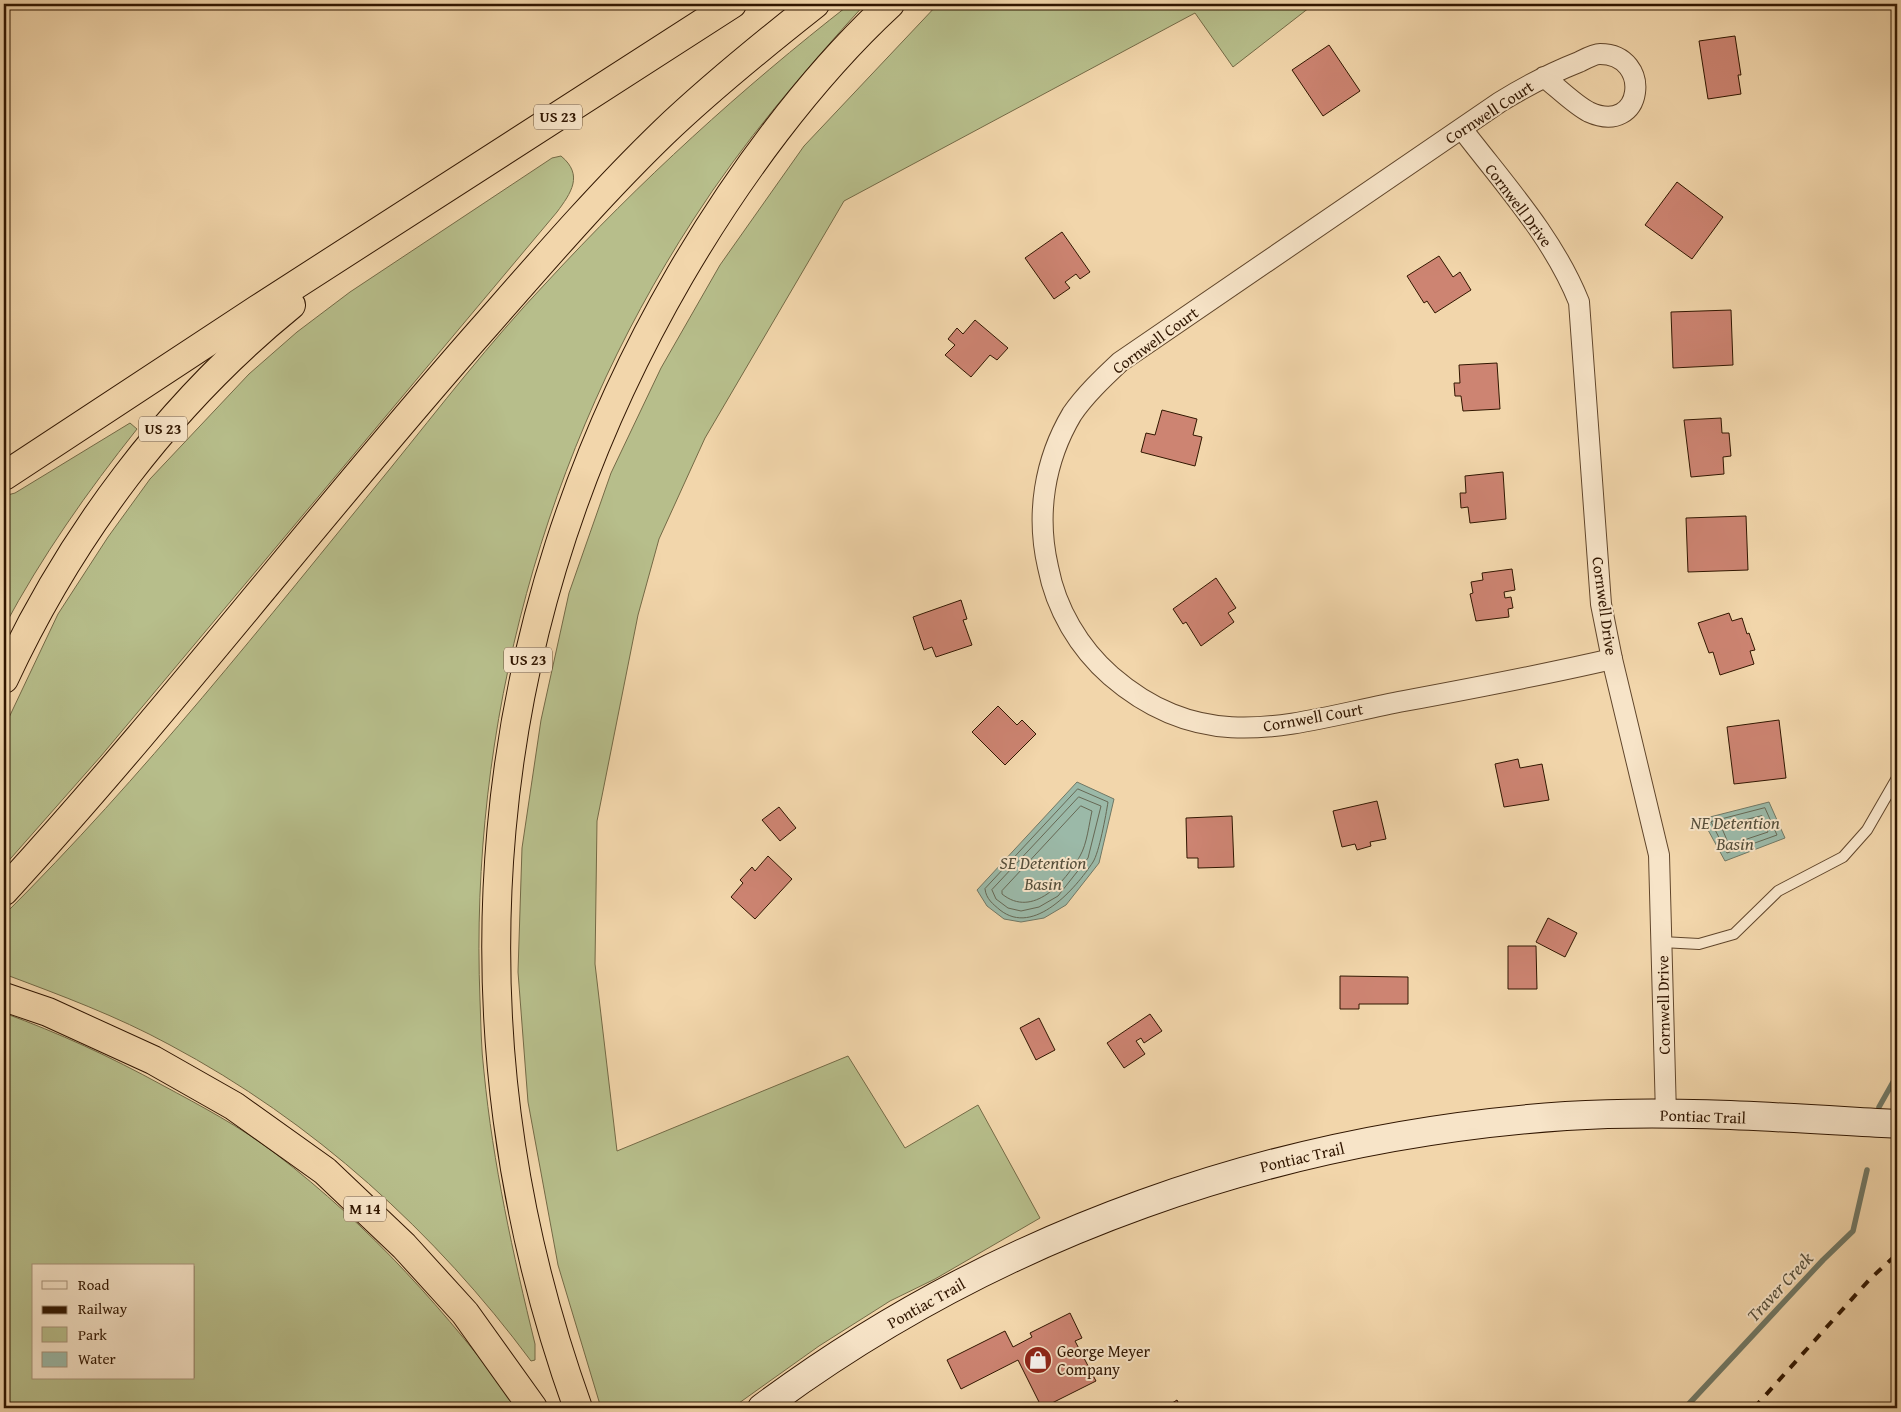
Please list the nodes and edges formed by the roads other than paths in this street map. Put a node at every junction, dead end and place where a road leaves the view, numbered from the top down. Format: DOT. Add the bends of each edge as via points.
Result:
graph roads {
  1 [pos="732,4"];
  2 [pos="816,4"];
  3 [pos="890,4"];
  4 [pos="1544,77"];
  5 [pos="1462,129"];
  6 [pos="384,230"];
  7 [pos="4,476"];
  8 [pos="1612,659"];
  9 [pos="4,679"];
  10 [pos="1897,778"];
  11 [pos="4,891"];
  12 [pos="1662,942"];
  13 [pos="4,997"];
  14 [pos="1666,1115"];
  15 [pos="1897,1124"];
  16 [pos="533,1408"];
  17 [pos="578,1408"];
  18 [pos="762,1408"];
  1 -- 6 [label="highway, US 23"];
  2 -- 11 [label="highway" via="753,52 671,126 585,213 425,393 84,802"];
  3 -- 17 [label="highway, US 23" via="818,82 746,172 656,316 604,423 573,504 540,608 520,696 501,819 495,976 503,1092 515,1176 533,1262 554,1341"];
  4 -- 5 [label="street, Cornwell Court"];
  5 -- 8 [label="street, Cornwell Drive" via="1551,247 1579,302 1601,604"];
  5 -- 8 [label="street, Cornwell Court" via="1120,362 1095,386 1072,414 1048,470 1042,522 1050,577 1070,626 1106,671 1152,706 1202,725 1221,728 1270,727"];
  6 -- 7 [label="highway"];
  6 -- 9 [label="highway, US 23" via="269,324 178,410 126,475 62,567"];
  8 -- 12 [label="street, Cornwell Drive" via="1659,855"];
  10 -- 12 [label="lane" via="1867,830 1843,857 1778,891 1734,934 1699,944"];
  12 -- 14 [label="street, Cornwell Drive"];
  13 -- 16 [label="highway, M 14" via="48,1012 153,1060 234,1106 325,1171 404,1246 465,1313"];
  14 -- 15 [label="main road, Pontiac Trail"];
  14 -- 18 [label="main road, Pontiac Trail" via="1568,1116 1418,1134 1315,1153 1141,1203 1060,1235 960,1283 861,1340"];
}
